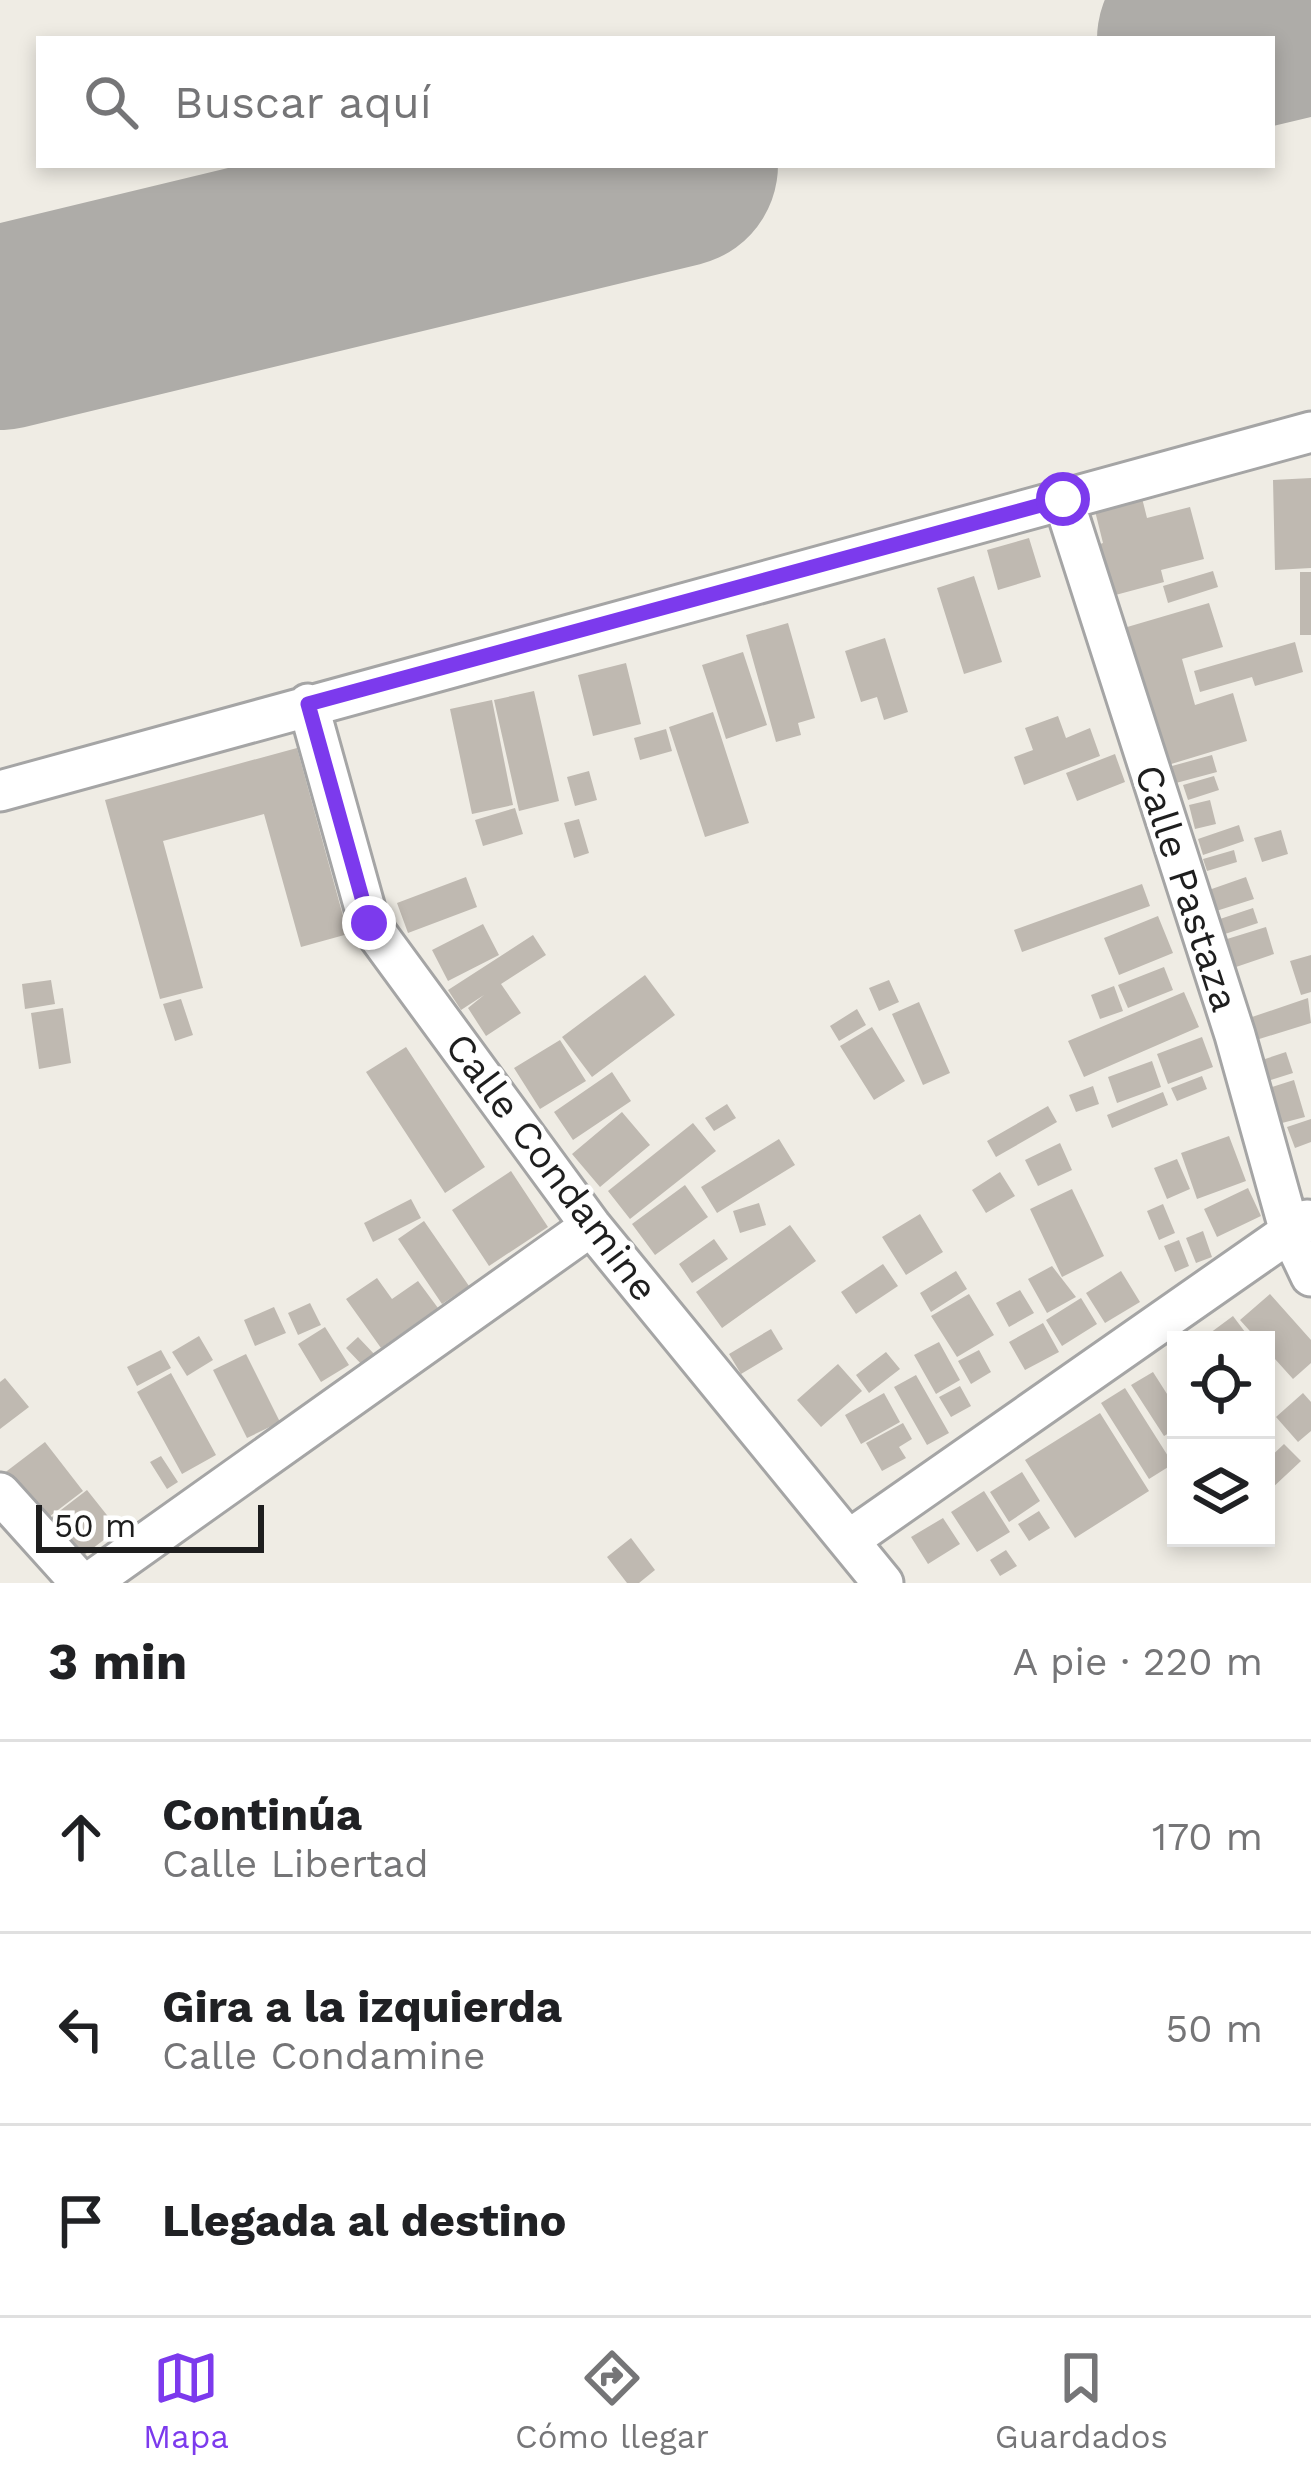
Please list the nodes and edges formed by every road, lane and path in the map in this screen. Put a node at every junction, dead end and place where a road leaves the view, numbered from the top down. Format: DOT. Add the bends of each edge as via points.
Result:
graph roads {
  1 [pos="1311,432"];
  2 [pos="1063,499"];
  3 [pos="308,704"];
  4 [pos="0,791"];
  5 [pos="1300,1225"];
  6 [pos="591,1226"];
  7 [pos="1311,1276"];
  8 [pos="0,1493"];
  9 [pos="849,1540"];
  10 [pos="85,1583"];
  11 [pos="883,1583"];
  1 -- 2 [label="street"];
  2 -- 3 [label="street"];
  2 -- 5 [label="street, Calle Pastaza"];
  3 -- 4 [label="street"];
  3 -- 6 [label="street, Calle Condamine" via="369,923"];
  5 -- 7 [label="street, Calle Pastaza"];
  5 -- 9 [label="street"];
  6 -- 9 [label="street, Calle Condamine"];
  6 -- 10 [label="street"];
  8 -- 10 [label="street"];
  9 -- 11 [label="street, Calle Condamine"];
}
